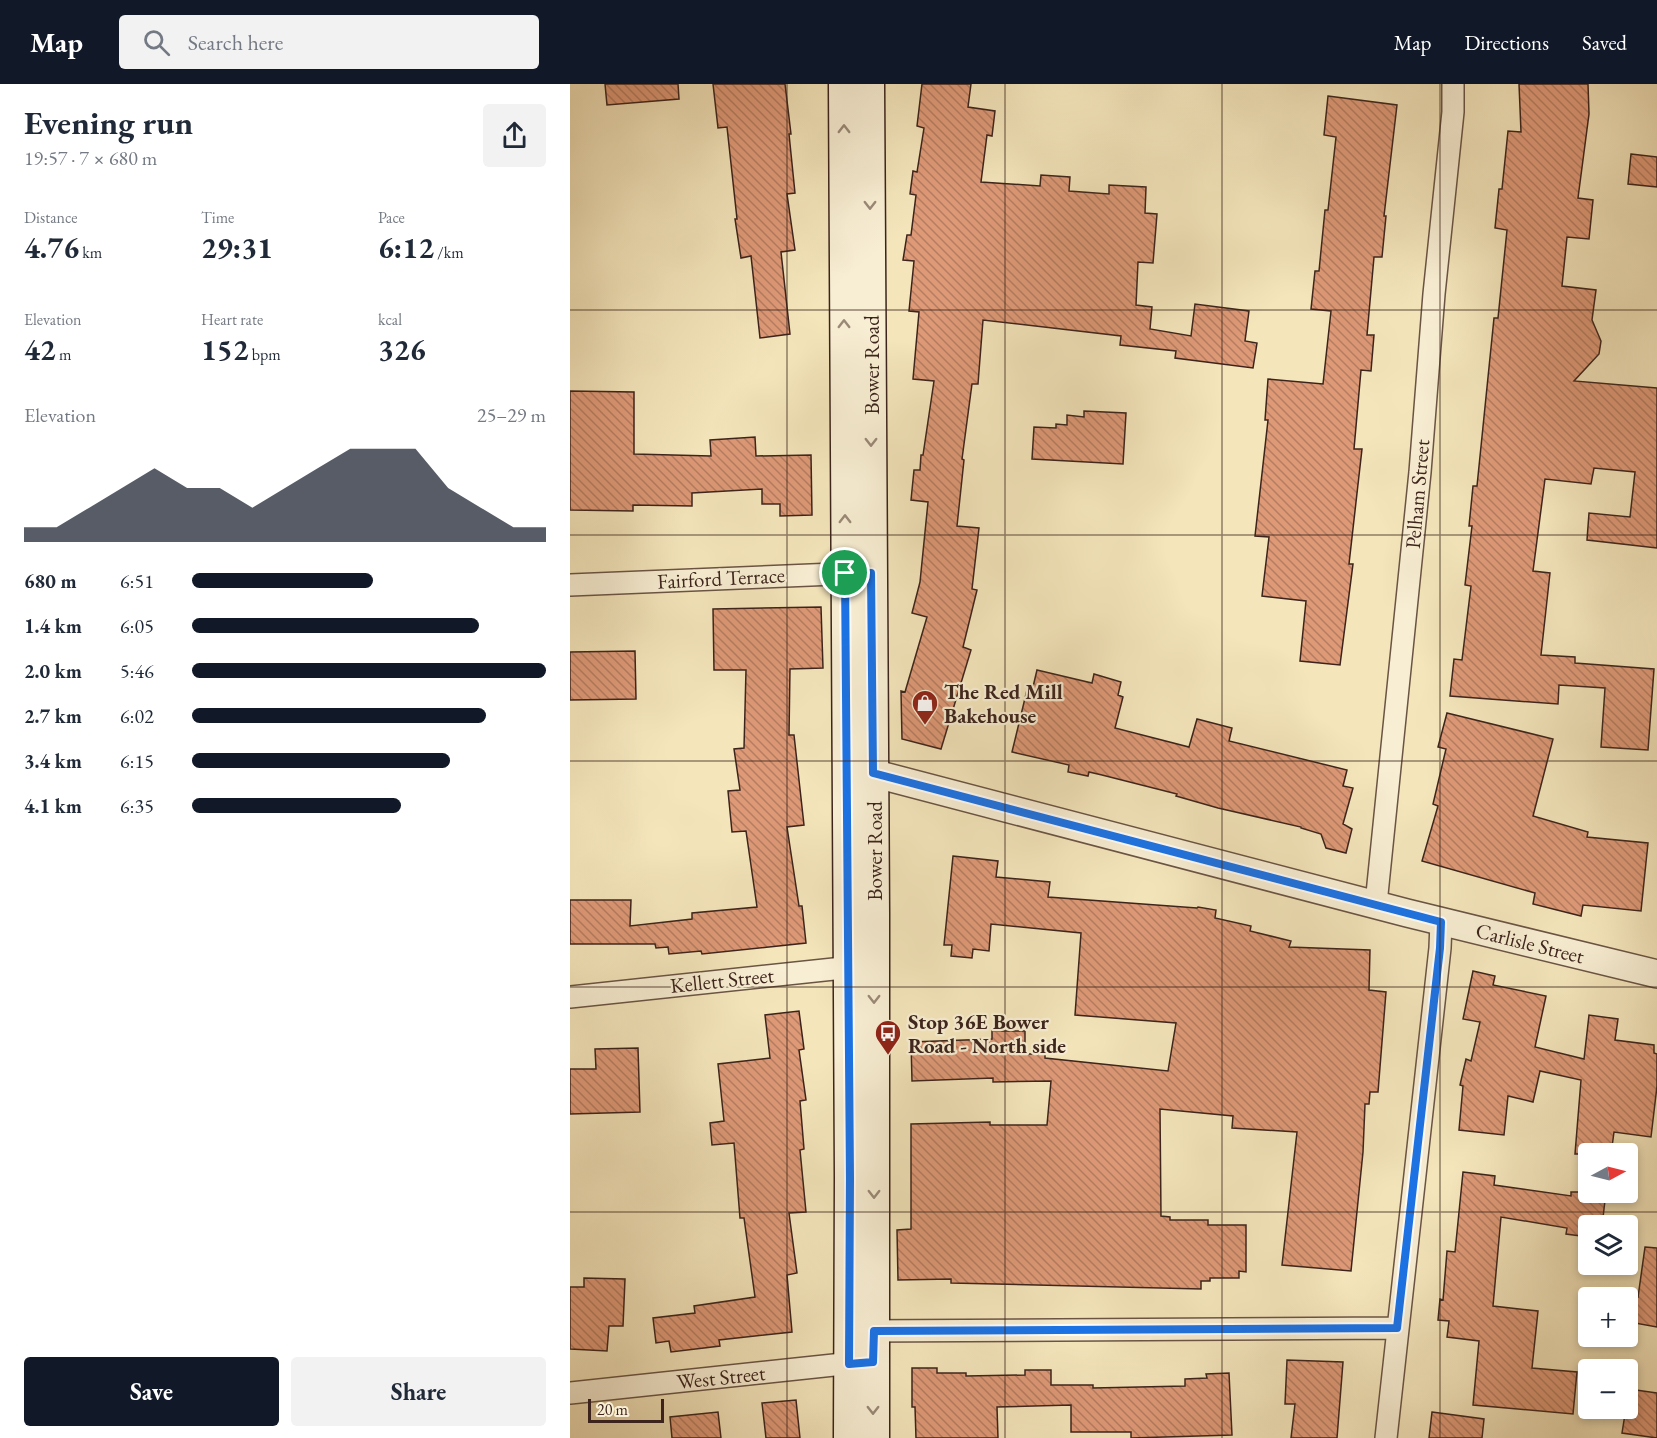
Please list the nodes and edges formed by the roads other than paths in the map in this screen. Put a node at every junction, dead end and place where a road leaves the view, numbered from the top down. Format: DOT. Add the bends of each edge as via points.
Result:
graph roads {
  1 [pos="844,84"];
  2 [pos="869,84"];
  3 [pos="1453,84"];
  4 [pos="858,573"];
  5 [pos="570,585"];
  6 [pos="860,769"];
  7 [pos="1376,904"];
  8 [pos="1441,922"];
  9 [pos="861,966"];
  10 [pos="1657,974"];
  11 [pos="570,997"];
  12 [pos="1397,1328"];
  13 [pos="862,1331"];
  14 [pos="861,1363"];
  15 [pos="570,1393"];
  16 [pos="849,1438"];
  17 [pos="874,1438"];
  18 [pos="1386,1438"];
  4 -- 1 [label="main road, Bower Road, one-way"];
  2 -- 4 [label="main road, Bower Road, one-way"];
  3 -- 7 [label="street, Pelham Street" via="1420,472"];
  4 -- 5 [label="street, Fairford Terrace"];
  4 -- 6 [label="main road, Bower Road"];
  6 -- 7 [label="street, Carlisle Street"];
  6 -- 9 [label="main road, Bower Road"];
  7 -- 8 [label="street, Carlisle Street"];
  8 -- 10 [label="street, Carlisle Street"];
  8 -- 12 [label="street"];
  9 -- 11 [label="street, Kellett Street"];
  9 -- 13 [label="main road, Bower Road"];
  12 -- 13 [label="street"];
  12 -- 18 [label="street"];
  13 -- 14 [label="main road, Bower Road"];
  14 -- 15 [label="street, West Street"];
  14 -- 16 [label="main road, Bower Road"];
  14 -- 17 [label="main road, Bower Road, one-way"];
}
